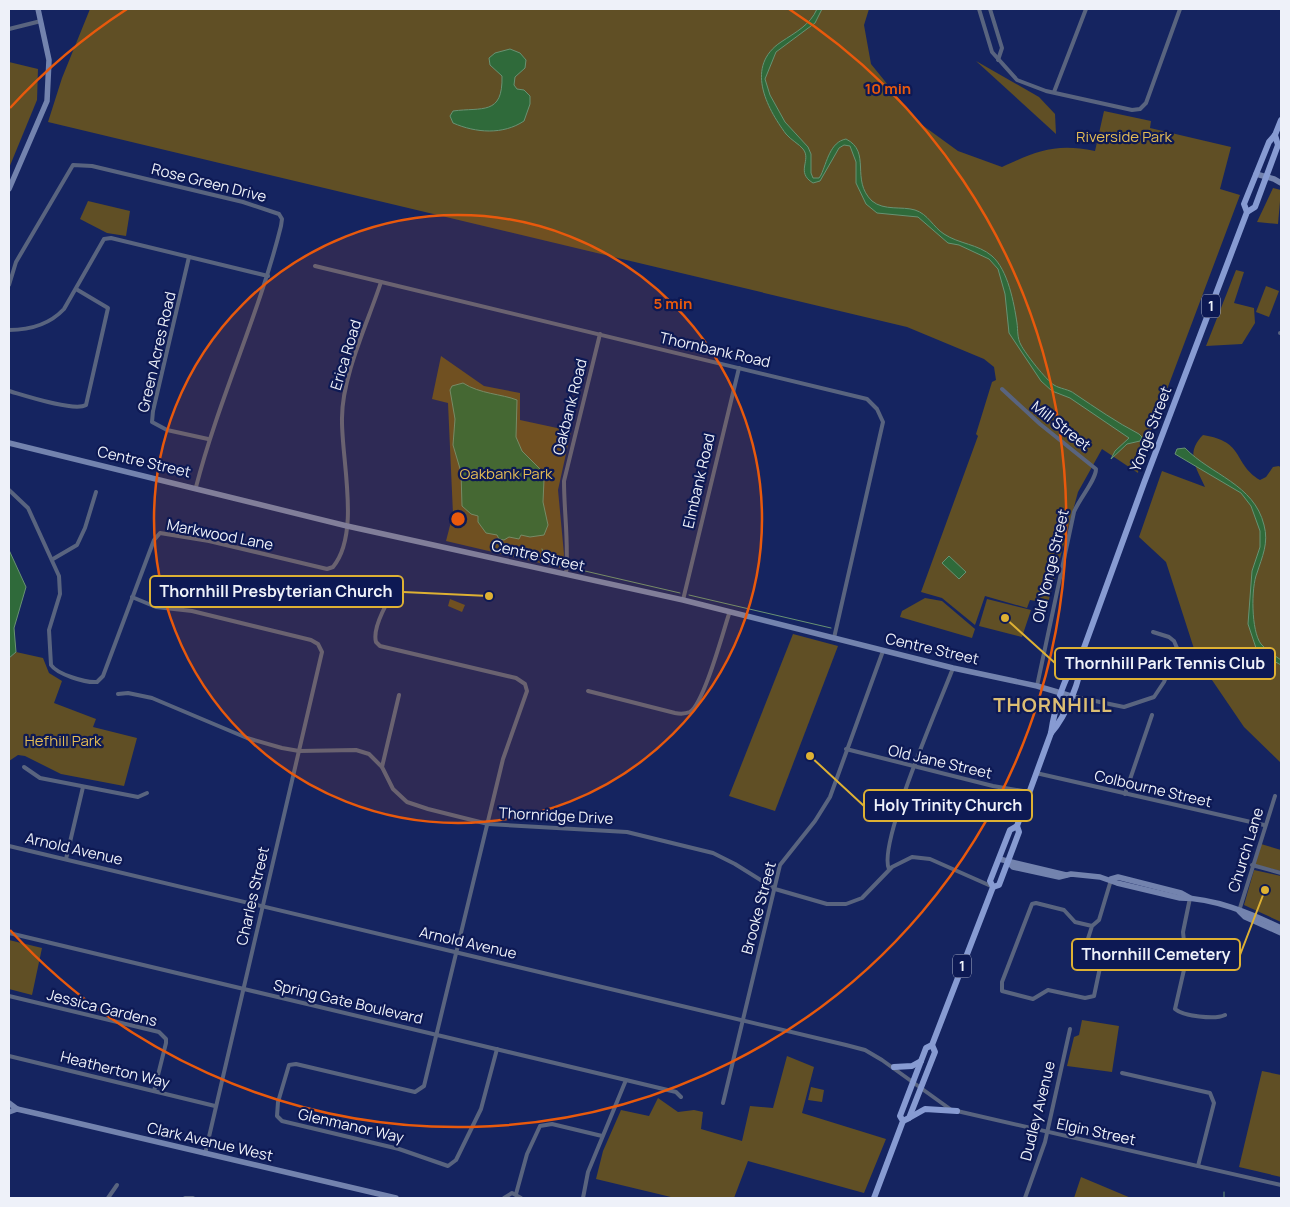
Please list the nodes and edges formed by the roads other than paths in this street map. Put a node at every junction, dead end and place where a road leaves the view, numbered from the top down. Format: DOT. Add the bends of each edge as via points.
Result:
graph roads {
  1 [pos="38,9"];
  2 [pos="978,9"];
  3 [pos="990,9"];
  4 [pos="1086,9"];
  5 [pos="1180,9"];
  6 [pos="41,21"];
  7 [pos="9,29"];
  8 [pos="998,60"];
  9 [pos="1054,92"];
  10 [pos="1281,120"];
  11 [pos="1276,135"];
  12 [pos="1256,174"];
  13 [pos="1281,175"];
  14 [pos="1266,177"];
  15 [pos="1274,179"];
  16 [pos="1281,183"];
  17 [pos="9,190"];
  18 [pos="1248,195"];
  19 [pos="1258,198"];
  20 [pos="1247,212"];
  21 [pos="189,257"];
  22 [pos="314,266"];
  23 [pos="268,276"];
  24 [pos="381,282"];
  25 [pos="9,285"];
  26 [pos="76,289"];
  27 [pos="9,330"];
  28 [pos="600,334"];
  29 [pos="739,368"];
  30 [pos="1002,389"];
  31 [pos="9,391"];
  32 [pos="208,439"];
  33 [pos="9,443"];
  34 [pos="1090,483"];
  35 [pos="196,487"];
  36 [pos="9,490"];
  37 [pos="96,492"];
  38 [pos="347,526"];
  39 [pos="53,559"];
  40 [pos="565,576"];
  41 [pos="399,586"];
  42 [pos="132,597"];
  43 [pos="683,600"];
  44 [pos="729,614"];
  45 [pos="1153,632"];
  46 [pos="834,638"];
  47 [pos="883,650"];
  48 [pos="1081,656"];
  49 [pos="953,668"];
  50 [pos="1037,686"];
  51 [pos="588,691"];
  52 [pos="1062,693"];
  53 [pos="118,694"];
  54 [pos="399,694"];
  55 [pos="1071,696"];
  56 [pos="1152,715"];
  57 [pos="1051,732"];
  58 [pos="846,749"];
  59 [pos="299,751"];
  60 [pos="24,767"];
  61 [pos="382,767"];
  62 [pos="915,767"];
  63 [pos="1036,773"];
  64 [pos="83,787"];
  65 [pos="1029,792"];
  66 [pos="147,793"];
  67 [pos="1125,794"];
  68 [pos="1275,796"];
  69 [pos="488,824"];
  70 [pos="1264,825"];
  71 [pos="1016,826"];
  72 [pos="9,846"];
  73 [pos="66,859"];
  74 [pos="999,859"];
  75 [pos="1008,862"];
  76 [pos="1252,866"];
  77 [pos="889,869"];
  78 [pos="1281,873"];
  79 [pos="1111,880"];
  80 [pos="993,887"];
  81 [pos="775,889"];
  82 [pos="1190,898"];
  83 [pos="262,906"];
  84 [pos="1239,911"];
  85 [pos="1092,926"];
  86 [pos="1281,928"];
  87 [pos="9,933"];
  88 [pos="1281,933"];
  89 [pos="457,952"];
  90 [pos="243,989"];
  91 [pos="9,996"];
  92 [pos="1225,1015"];
  93 [pos="742,1020"];
  94 [pos="1070,1028"];
  95 [pos="438,1035"];
  96 [pos="932,1045"];
  97 [pos="497,1049"];
  98 [pos="9,1056"];
  99 [pos="921,1061"];
  100 [pos="894,1067"];
  101 [pos="1122,1074"];
  102 [pos="626,1080"];
  103 [pos="913,1082"];
  104 [pos="921,1089"];
  105 [pos="154,1091"];
  106 [pos="681,1097"];
  107 [pos="9,1103"];
  108 [pos="723,1103"];
  109 [pos="215,1106"];
  110 [pos="17,1109"];
  111 [pos="957,1111"];
  112 [pos="9,1112"];
  113 [pos="906,1120"];
  114 [pos="1046,1133"];
  115 [pos="602,1136"];
  116 [pos="205,1154"];
  117 [pos="1198,1166"];
  118 [pos="117,1185"];
  119 [pos="1281,1185"];
  120 [pos="516,1194"];
  121 [pos="108,1198"];
  122 [pos="185,1198"];
  123 [pos="193,1198"];
  124 [pos="396,1198"];
  125 [pos="504,1198"];
  126 [pos="521,1198"];
  127 [pos="583,1198"];
  128 [pos="874,1198"];
  129 [pos="1025,1198"];
  1 -- 6 [label="main road"];
  2 -- 8 [label="street" via="992,52"];
  3 -- 8 [label="street" via="1002,48"];
  4 -- 9 [label="street"];
  5 -- 9 [label="street" via="1147,100 1137,109"];
  6 -- 7 [label="street"];
  6 -- 17 [label="main road" via="49,60 47,101"];
  8 -- 9 [label="street" via="1023,83"];
  10 -- 11 [label="main road, Yonge Street / 1"];
  11 -- 12 [label="main road, Yonge Street / 1" via="1269,142"];
  11 -- 14 [label="main road, Yonge Street / 1" via="1278,145"];
  12 -- 14 [label="main road"];
  12 -- 18 [label="main road, Yonge Street / 1"];
  13 -- 15 [label="main road"];
  14 -- 15 [label="main road"];
  14 -- 19 [label="main road, Yonge Street / 1"];
  15 -- 16 [label="main road"];
  18 -- 19 [label="main road"];
  18 -- 20 [label="main road, Yonge Street / 1" via="1244,204"];
  19 -- 20 [label="main road, Yonge Street / 1" via="1255,207"];
  20 -- 48 [label="main road, Yonge Street / 1"];
  21 -- 23 [label="street"];
  21 -- 26 [label="street" via="104,239"];
  21 -- 32 [label="street, Green Acres Road" via="152,422 167,430"];
  22 -- 24 [label="street, Thornbank Road"];
  23 -- 25 [label="street, Rose Green Drive" via="282,219 274,211 79,164 73,165 65,174 16,262"];
  23 -- 32 [label="street, Rose Green Drive"];
  24 -- 28 [label="street, Thornbank Road"];
  24 -- 38 [label="street, Erica Road" via="344,391 342,417"];
  26 -- 27 [label="street" via="56,319 38,326"];
  26 -- 31 [label="street" via="108,308 86,405 66,405"];
  28 -- 29 [label="street, Thornbank Road"];
  28 -- 40 [label="street, Oakbank Road" via="564,481 568,549"];
  29 -- 43 [label="street, Elmbank Road"];
  29 -- 46 [label="street, Thornbank Road" via="857,395 875,406 882,417 878,448"];
  30 -- 34 [label="street, Mill Street" via="1092,465 1096,473"];
  32 -- 35 [label="street, Rose Green Drive"];
  33 -- 35 [label="main road, Centre Street"];
  34 -- 50 [label="street, Old Yonge Street" via="1074,512"];
  35 -- 38 [label="main road, Centre Street"];
  36 -- 39 [label="street" via="28,508"];
  37 -- 39 [label="street" via="77,545"];
  38 -- 40 [label="main road, Centre Street"];
  38 -- 42 [label="street, Markwood Lane" via="339,557 333,568 328,569 160,533 154,540"];
  39 -- 42 [label="street, Markwood Lane" via="61,587 49,630 51,664 59,671 87,681 97,682 103,676"];
  40 -- 43 [label="main road, Centre Street"];
  41 -- 69 [label="street" via="390,596 375,634 380,646 516,678 526,687 502,759"];
  42 -- 59 [label="street, Charles Street" via="156,607 209,615 318,644 322,652"];
  43 -- 44 [label="main road, Centre Street"];
  44 -- 46 [label="main road, Centre Street"];
  44 -- 51 [label="street" via="702,695 691,711 675,713"];
  45 -- 55 [label="street" via="1174,640 1177,648 1164,682 1154,697 1124,707"];
  46 -- 47 [label="main road, Centre Street"];
  47 -- 49 [label="main road, Centre Street"];
  47 -- 58 [label="street, Brooke Street"];
  48 -- 52 [label="main road, Yonge Street / 1" via="1074,663"];
  48 -- 55 [label="main road, Yonge Street / 1" via="1082,666"];
  49 -- 50 [label="main road, Centre Street"];
  49 -- 62 [label="street"];
  50 -- 52 [label="main road, Centre Street"];
  52 -- 55 [label="main road, Centre Street"];
  52 -- 57 [label="main road, Yonge Street / 1"];
  53 -- 59 [label="street, Thornridge Drive" via="152,698 247,738"];
  54 -- 61 [label="street"];
  55 -- 57 [label="main road, Yonge Street / 1" via="1062,721"];
  56 -- 67 [label="street"];
  57 -- 63 [label="main road, Yonge Street / 1"];
  58 -- 62 [label="street, Old Jane Street"];
  58 -- 81 [label="street, Brooke Street" via="830,797 784,859"];
  59 -- 61 [label="street, Thornridge Drive" via="362,751 376,758"];
  59 -- 83 [label="street, Charles Street"];
  60 -- 64 [label="street" via="40,778"];
  61 -- 69 [label="street, Thornridge Drive" via="393,789 407,802"];
  62 -- 65 [label="street, Old Jane Street"];
  62 -- 77 [label="street" via="902,796 890,842 886,863"];
  63 -- 65 [label="main road, Yonge Street / 1"];
  63 -- 67 [label="street, Colbourne Street"];
  64 -- 66 [label="street" via="138,797"];
  64 -- 73 [label="street"];
  65 -- 71 [label="main road, Yonge Street / 1"];
  67 -- 70 [label="street, Colbourne Street"];
  68 -- 70 [label="street, Church Lane"];
  69 -- 81 [label="street, Thornridge Drive" via="627,832 724,858"];
  69 -- 89 [label="street"];
  70 -- 76 [label="street, Church Lane"];
  71 -- 74 [label="main road, Yonge Street / 1" via="1010,830"];
  71 -- 75 [label="main road, Yonge Street / 1" via="1019,832"];
  72 -- 73 [label="street, Arnold Avenue"];
  73 -- 83 [label="street, Arnold Avenue"];
  74 -- 75 [label="main road"];
  74 -- 80 [label="main road, Yonge Street / 1" via="990,881"];
  75 -- 79 [label="main road" via="1013,867 1059,876 1066,874"];
  75 -- 80 [label="main road, Yonge Street / 1" via="999,885"];
  76 -- 78 [label="street"];
  76 -- 84 [label="street, Church Lane"];
  77 -- 80 [label="street, Thornridge Drive" via="903,860 923,858"];
  77 -- 81 [label="street, Thornridge Drive" via="862,898 846,904 821,903"];
  79 -- 82 [label="main road"];
  79 -- 85 [label="street" via="1099,920"];
  80 -- 96 [label="main road, Yonge Street / 1"];
  81 -- 93 [label="street, Brooke Street"];
  82 -- 84 [label="main road"];
  82 -- 92 [label="street" via="1183,932 1186,961 1175,1009 1214,1019"];
  83 -- 89 [label="street, Arnold Avenue"];
  83 -- 90 [label="street, Charles Street"];
  84 -- 86 [label="main road"];
  84 -- 88 [label="main road" via="1245,917"];
  85 -- 85 [label="street" via="1075,922 1064,910 1032,904 1002,982 1002,991 1029,998 1048,990 1092,997 1096,993 1102,962 1098,954 1087,948"];
  87 -- 90 [label="street, Spring Gate Boulevard"];
  89 -- 93 [label="street, Arnold Avenue"];
  89 -- 95 [label="street"];
  90 -- 95 [label="street, Spring Gate Boulevard"];
  90 -- 109 [label="street, Charles Street"];
  91 -- 105 [label="street, Jessica Gardens" via="159,1032 166,1043"];
  93 -- 100 [label="street, Arnold Avenue" via="864,1050"];
  93 -- 108 [label="street, Brooke Street"];
  94 -- 114 [label="street, Dudley Avenue"];
  95 -- 97 [label="street, Spring Gate Boulevard"];
  95 -- 97 [label="street, Glenmanor Way" via="421,1090 407,1091 290,1065 285,1071 277,1116 282,1121 404,1150 448,1166 456,1160 481,1109"];
  96 -- 99 [label="main road, Yonge Street / 1" via="926,1048"];
  96 -- 104 [label="main road, Yonge Street / 1" via="935,1052"];
  97 -- 102 [label="street, Spring Gate Boulevard"];
  98 -- 105 [label="street, Heatherton Way"];
  99 -- 100 [label="main road" via="912,1066"];
  99 -- 103 [label="main road, Yonge Street / 1"];
  100 -- 103 [label="street, Arnold Avenue"];
  101 -- 117 [label="street" via="1210,1093 1214,1103"];
  102 -- 106 [label="street, Spring Gate Boulevard" via="676,1092"];
  102 -- 115 [label="street"];
  103 -- 104 [label="street, Elgin Street"];
  103 -- 113 [label="main road, Yonge Street / 1" via="900,1116"];
  104 -- 111 [label="street, Elgin Street"];
  104 -- 113 [label="main road, Yonge Street / 1"];
  105 -- 109 [label="street, Heatherton Way"];
  107 -- 110 [label="main road, Clark Avenue West"];
  109 -- 116 [label="street, Charles Street"];
  110 -- 112 [label="main road"];
  110 -- 116 [label="main road, Clark Avenue West"];
  111 -- 113 [label="main road" via="925,1109"];
  111 -- 114 [label="street, Elgin Street"];
  113 -- 128 [label="main road, Yonge Street / 1"];
  114 -- 117 [label="street, Elgin Street"];
  114 -- 129 [label="street, Dudley Avenue"];
  115 -- 120 [label="street" via="552,1124 540,1126 527,1154"];
  115 -- 127 [label="street" via="588,1172"];
  116 -- 124 [label="main road, Clark Avenue West"];
  117 -- 119 [label="street, Elgin Street"];
  118 -- 121 [label="street"];
  120 -- 125 [label="street"];
  120 -- 126 [label="street"];
  122 -- 123 [label="street"];
}
